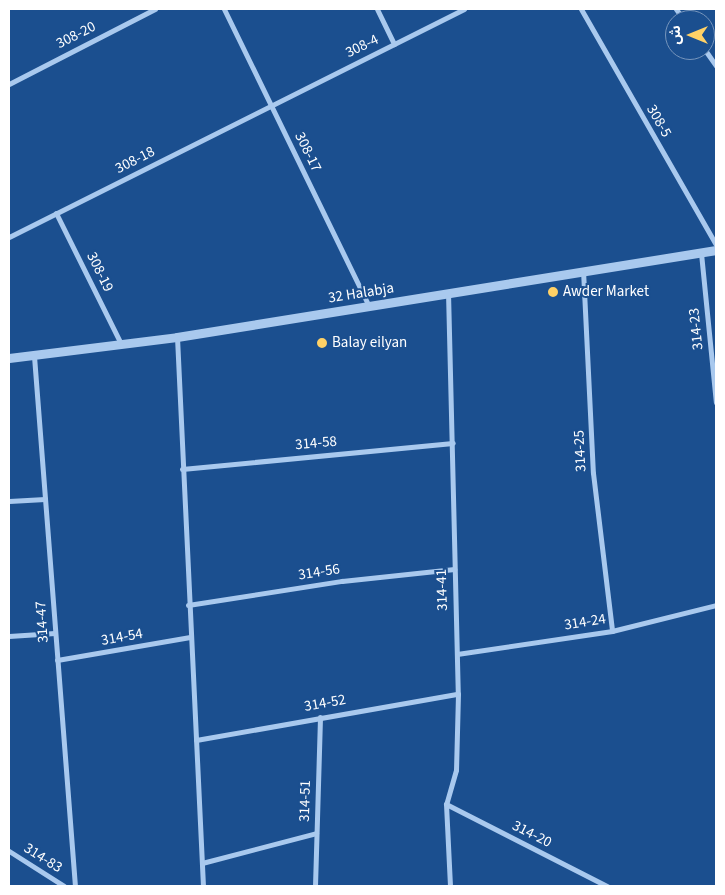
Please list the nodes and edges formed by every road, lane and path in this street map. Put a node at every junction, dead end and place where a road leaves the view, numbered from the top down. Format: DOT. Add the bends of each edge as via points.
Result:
graph roads {
  1 [pos="155,9"];
  2 [pos="224,9"];
  3 [pos="377,9"];
  4 [pos="464,9"];
  5 [pos="581,9"];
  6 [pos="394,44"];
  7 [pos="9,84"];
  8 [pos="271,105"];
  9 [pos="56,213"];
  10 [pos="9,237"];
  11 [pos="716,245"];
  12 [pos="716,250"];
  13 [pos="701,253"];
  14 [pos="582,270"];
  15 [pos="448,292"];
  16 [pos="369,306"];
  17 [pos="177,337"];
  18 [pos="120,342"];
  19 [pos="34,356"];
  20 [pos="9,358"];
  21 [pos="716,402"];
  22 [pos="453,443"];
  23 [pos="182,469"];
  24 [pos="45,499"];
  25 [pos="9,501"];
  26 [pos="454,568"];
  27 [pos="188,605"];
  28 [pos="716,605"];
  29 [pos="612,630"];
  30 [pos="55,633"];
  31 [pos="9,636"];
  32 [pos="190,637"];
  33 [pos="457,654"];
  34 [pos="57,660"];
  35 [pos="458,694"];
  36 [pos="320,717"];
  37 [pos="196,740"];
  38 [pos="446,804"];
  39 [pos="316,833"];
  40 [pos="9,851"];
  41 [pos="202,863"];
  42 [pos="64,886"];
  43 [pos="75,886"];
  44 [pos="204,886"];
  45 [pos="315,886"];
  46 [pos="450,886"];
  47 [pos="607,886"];
  1 -- 7 [label="street, 308-20"];
  2 -- 8 [label="street, 308-17"];
  3 -- 6 [label="street"];
  4 -- 6 [label="street, 308-4"];
  5 -- 11 [label="street, 308-5"];
  6 -- 8 [label="street, 308-4"];
  8 -- 9 [label="street, 308-18"];
  8 -- 16 [label="street, 308-17"];
  9 -- 10 [label="street, 308-18"];
  9 -- 18 [label="street, 308-19"];
  12 -- 13 [label="street, 32 Halabja"];
  13 -- 14 [label="street, 32 Halabja"];
  13 -- 21 [label="street, 314-23"];
  14 -- 15 [label="street, 32 Halabja"];
  14 -- 29 [label="street, 314-25" via="593,473"];
  15 -- 16 [label="street, 32 Halabja"];
  15 -- 22 [label="street, 314-41"];
  16 -- 17 [label="street, 32 Halabja"];
  17 -- 18 [label="street, 32 Halabja"];
  17 -- 23 [label="street"];
  18 -- 19 [label="street, 32 Halabja"];
  19 -- 20 [label="street, 32 Halabja"];
  19 -- 24 [label="street, 314-47"];
  22 -- 23 [label="street, 314-58"];
  22 -- 26 [label="street, 314-41"];
  23 -- 27 [label="street"];
  24 -- 25 [label="street"];
  24 -- 30 [label="street, 314-47"];
  26 -- 27 [label="street, 314-56" via="342,581"];
  26 -- 33 [label="street, 314-41"];
  27 -- 32 [label="street"];
  28 -- 29 [label="street, 314-24"];
  29 -- 33 [label="street, 314-24"];
  30 -- 31 [label="street"];
  30 -- 34 [label="street, 314-47"];
  32 -- 34 [label="street, 314-54"];
  32 -- 37 [label="street"];
  33 -- 35 [label="street, 314-41"];
  34 -- 43 [label="street, 314-47"];
  35 -- 36 [label="street, 314-52"];
  35 -- 38 [label="street, 314-41" via="456,770"];
  36 -- 37 [label="street, 314-52"];
  36 -- 39 [label="street, 314-51"];
  37 -- 41 [label="street"];
  38 -- 46 [label="street, 314-41"];
  38 -- 47 [label="street, 314-20"];
  39 -- 41 [label="street"];
  39 -- 45 [label="street, 314-51"];
  40 -- 42 [label="street, 314-83"];
  41 -- 44 [label="street"];
}
